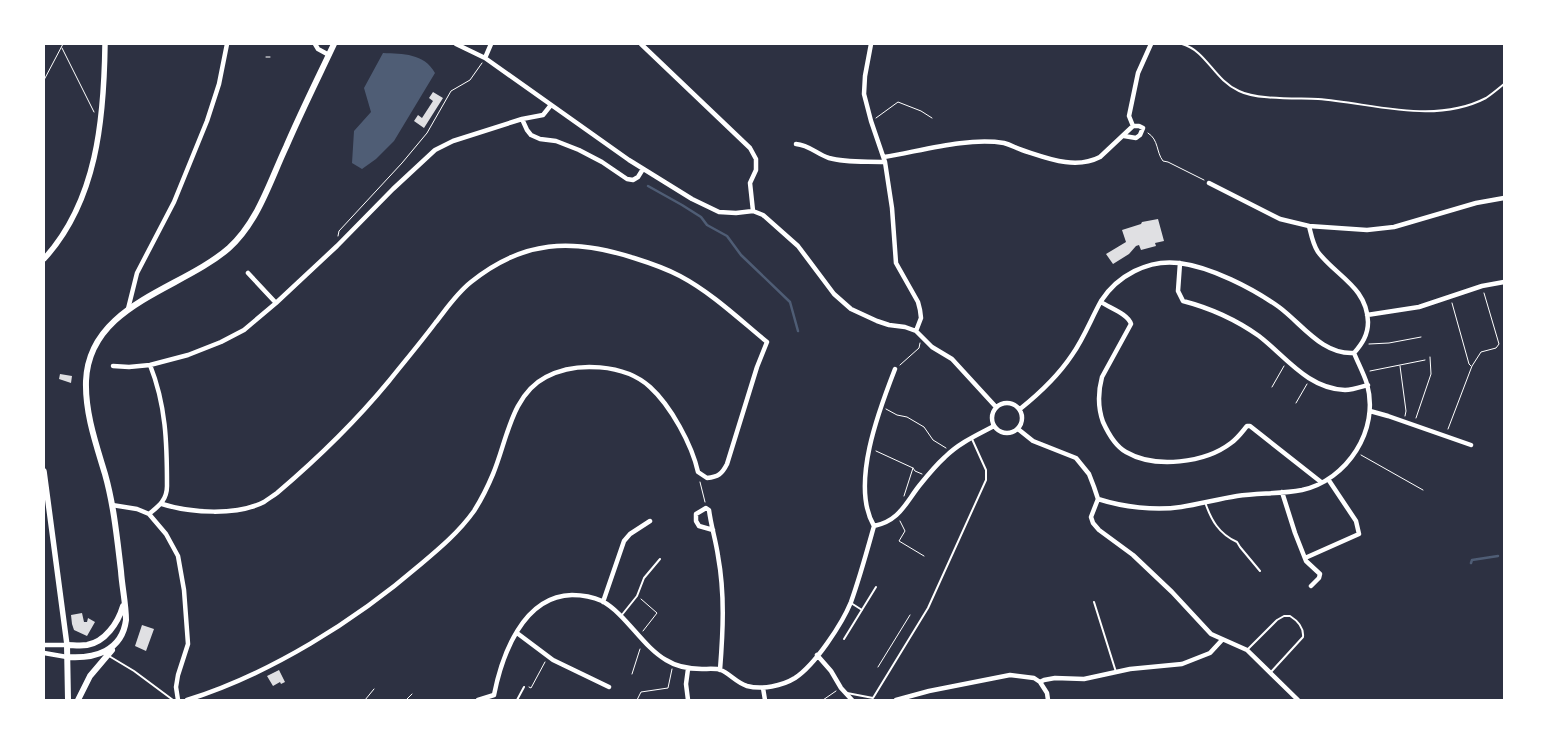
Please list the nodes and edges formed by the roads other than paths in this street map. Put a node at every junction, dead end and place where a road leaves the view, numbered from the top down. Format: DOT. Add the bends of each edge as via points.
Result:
graph roads {
  1 [pos="106,44"];
  2 [pos="227,44"];
  3 [pos="315,44"];
  4 [pos="334,44"];
  5 [pos="456,44"];
  6 [pos="491,44"];
  7 [pos="641,44"];
  8 [pos="871,44"];
  9 [pos="1151,44"];
  10 [pos="1182,44"];
  11 [pos="328,55"];
  12 [pos="485,58"];
  13 [pos="1504,84"];
  14 [pos="551,105"];
  15 [pos="522,119"];
  16 [pos="1133,126"];
  17 [pos="1124,136"];
  18 [pos="796,144"];
  19 [pos="884,159"];
  20 [pos="644,169"];
  21 [pos="1209,183"];
  22 [pos="1504,198"];
  23 [pos="753,211"];
  24 [pos="1309,226"];
  25 [pos="44,260"];
  26 [pos="1180,263"];
  27 [pos="248,272"];
  28 [pos="1504,282"];
  29 [pos="1101,302"];
  30 [pos="276,303"];
  31 [pos="128,309"];
  32 [pos="1367,315"];
  33 [pos="916,331"];
  34 [pos="1354,353"];
  35 [pos="150,365"];
  36 [pos="113,366"];
  37 [pos="895,369"];
  38 [pos="1368,386"];
  39 [pos="996,407"];
  40 [pos="1020,409"];
  41 [pos="1370,412"];
  42 [pos="994,426"];
  43 [pos="1018,429"];
  44 [pos="971,437"];
  45 [pos="1471,445"];
  46 [pos="44,471"];
  47 [pos="1328,479"];
  48 [pos="1322,482"];
  49 [pos="1282,492"];
  50 [pos="1098,499"];
  51 [pos="1206,502"];
  52 [pos="162,504"];
  53 [pos="112,505"];
  54 [pos="149,514"];
  55 [pos="650,521"];
  56 [pos="874,526"];
  57 [pos="713,530"];
  58 [pos="1305,558"];
  59 [pos="660,559"];
  60 [pos="1260,570"];
  61 [pos="1311,586"];
  62 [pos="876,587"];
  63 [pos="124,600"];
  64 [pos="602,602"];
  65 [pos="1094,602"];
  66 [pos="850,603"];
  67 [pos="862,610"];
  68 [pos="620,617"];
  69 [pos="517,633"];
  70 [pos="123,634"];
  71 [pos="844,639"];
  72 [pos="1222,640"];
  73 [pos="44,645"];
  74 [pos="66,645"];
  75 [pos="1247,650"];
  76 [pos="44,653"];
  77 [pos="817,655"];
  78 [pos="107,656"];
  79 [pos="67,657"];
  80 [pos="688,669"];
  81 [pos="720,670"];
  82 [pos="1116,672"];
  83 [pos="1270,673"];
  84 [pos="1040,682"];
  85 [pos="524,687"];
  86 [pos="609,687"];
  87 [pos="763,688"];
  88 [pos="846,693"];
  89 [pos="494,695"];
  90 [pos="67,700"];
  91 [pos="78,700"];
  92 [pos="173,700"];
  93 [pos="178,700"];
  94 [pos="187,700"];
  95 [pos="478,700"];
  96 [pos="500,700"];
  97 [pos="517,700"];
  98 [pos="688,700"];
  99 [pos="765,700"];
  100 [pos="852,700"];
  101 [pos="896,700"];
  102 [pos="1048,700"];
  103 [pos="1298,700"];
  1 -- 25 [label="street" via="100,122 85,192 65,233"];
  2 -- 31 [label="street" via="207,122 174,202 137,274"];
  3 -- 11 [label="street"];
  4 -- 11 [label="main road"];
  5 -- 12 [label="street"];
  6 -- 12 [label="street"];
  7 -- 23 [label="street" via="750,148 756,159 756,170 750,183"];
  8 -- 19 [label="street" via="864,94"];
  9 -- 16 [label="street" via="1138,72 1129,116"];
  10 -- 13 [label="lane" via="1200,54 1226,84 1256,96 1426,112 1462,107 1486,98"];
  11 -- 31 [label="main road" via="246,230 211,262"];
  12 -- 14 [label="street"];
  14 -- 15 [label="street" via="543,115"];
  14 -- 20 [label="street"];
  15 -- 20 [label="street" via="531,135 579,150 626,178 633,180"];
  15 -- 30 [label="street" via="434,150"];
  16 -- 17 [label="street"];
  16 -- 17 [label="street" via="1139,126 1143,131 1136,138"];
  17 -- 19 [label="street" via="1095,160 1077,162 1063,163 1006,144 979,142"];
  18 -- 19 [label="street" via="836,160"];
  19 -- 33 [label="street" via="896,263 920,310"];
  20 -- 23 [label="street" via="719,212"];
  21 -- 24 [label="street" via="1280,219"];
  22 -- 24 [label="street" via="1394,227 1367,230"];
  23 -- 33 [label="street" via="763,215 798,246 834,294 851,309 877,322"];
  24 -- 32 [label="street" via="1317,251 1359,293"];
  26 -- 29 [label="street" via="1146,266 1114,284"];
  26 -- 34 [label="street" via="1236,282 1278,306 1323,345 1344,354"];
  26 -- 38 [label="street" via="1178,291 1182,301 1216,311 1240,324 1259,336 1296,370 1326,386 1345,390"];
  27 -- 30 [label="street"];
  28 -- 32 [label="street" via="1419,307"];
  29 -- 40 [label="street" via="1089,328 1060,372"];
  29 -- 48 [label="street" via="1130,321 1130,329 1099,387 1099,403 1108,432 1126,453 1139,458 1182,462 1231,444 1250,426"];
  30 -- 35 [label="street" via="244,330 221,342"];
  31 -- 53 [label="main road" via="98,339 86,381 93,435"];
  32 -- 34 [label="street" via="1366,334"];
  33 -- 39 [label="street" via="932,347 952,359"];
  34 -- 38 [label="street"];
  35 -- 36 [label="street"];
  35 -- 52 [label="street" via="158,384 166,434 167,492"];
  37 -- 56 [label="street" via="869,448 865,490 868,515"];
  38 -- 41 [label="street"];
  39 -- 40 [label="street" via="1006,402"];
  39 -- 42 [label="street" via="992,415"];
  40 -- 43 [label="street" via="1023,417"];
  41 -- 45 [label="street"];
  41 -- 47 [label="street" via="1356,452 1342,469"];
  42 -- 43 [label="street" via="1005,433"];
  42 -- 44 [label="street"];
  43 -- 50 [label="street" via="1033,441 1076,458 1089,474"];
  44 -- 56 [label="street" via="951,451 927,476 898,515 886,524"];
  44 -- 88 [label="lane" via="986,470 986,480 928,608 873,698"];
  46 -- 74 [label="street"];
  47 -- 48 [label="street"];
  47 -- 58 [label="street" via="1356,521 1359,534"];
  48 -- 49 [label="street" via="1301,490"];
  49 -- 51 [label="street"];
  49 -- 58 [label="street"];
  50 -- 51 [label="street" via="1151,508"];
  50 -- 72 [label="street" via="1091,517 1099,530 1133,555 1212,634"];
  51 -- 60 [label="lane" via="1211,520 1237,542"];
  52 -- 54 [label="street"];
  52 -- 94 [label="street" via="203,511 246,508 264,502 289,483 351,424 455,298 471,283 518,253 555,245 580,245 665,269 728,309 767,342 723,473 707,478 698,472 691,449 665,404 638,379 600,368 564,370 545,377 522,400 505,436 494,473 475,509 450,539 354,616 294,653"];
  53 -- 54 [label="street"];
  53 -- 63 [label="main road"];
  54 -- 93 [label="street" via="174,548 182,573 188,644 178,675"];
  55 -- 64 [label="street" via="624,541"];
  56 -- 66 [label="street"];
  57 -- 57 [label="street" via="706,508 696,514 699,526"];
  57 -- 81 [label="street" via="723,603"];
  58 -- 61 [label="street" via="1320,574"];
  59 -- 68 [label="lane"];
  62 -- 67 [label="lane"];
  63 -- 70 [label="main road" via="126,620"];
  63 -- 74 [label="main road" via="118,620 105,636 87,645"];
  64 -- 68 [label="street"];
  64 -- 69 [label="street" via="581,595 563,595 549,600 528,617"];
  65 -- 82 [label="lane"];
  66 -- 67 [label="lane"];
  66 -- 77 [label="street"];
  67 -- 71 [label="lane"];
  68 -- 80 [label="street" via="665,659"];
  69 -- 86 [label="street" via="548,657"];
  69 -- 89 [label="street" via="501,665"];
  70 -- 78 [label="main road"];
  70 -- 79 [label="main road" via="96,656"];
  72 -- 75 [label="street"];
  72 -- 82 [label="street" via="1210,652 1182,664"];
  73 -- 74 [label="street"];
  74 -- 79 [label="main road"];
  75 -- 83 [label="street"];
  75 -- 83 [label="lane" via="1281,617 1290,616 1298,623 1303,637"];
  76 -- 79 [label="street"];
  77 -- 87 [label="street" via="795,678"];
  77 -- 88 [label="street"];
  78 -- 91 [label="main road" via="90,676"];
  78 -- 92 [label="lane"];
  79 -- 90 [label="main road"];
  80 -- 81 [label="street"];
  80 -- 98 [label="street"];
  81 -- 87 [label="street" via="747,686"];
  82 -- 84 [label="street" via="1084,679 1055,678"];
  83 -- 103 [label="street"];
  84 -- 101 [label="street" via="1029,676 1010,675"];
  84 -- 102 [label="street"];
  85 -- 97 [label="lane"];
  87 -- 99 [label="street"];
  88 -- 100 [label="street"];
  89 -- 95 [label="street"];
  89 -- 96 [label="street"];
}
